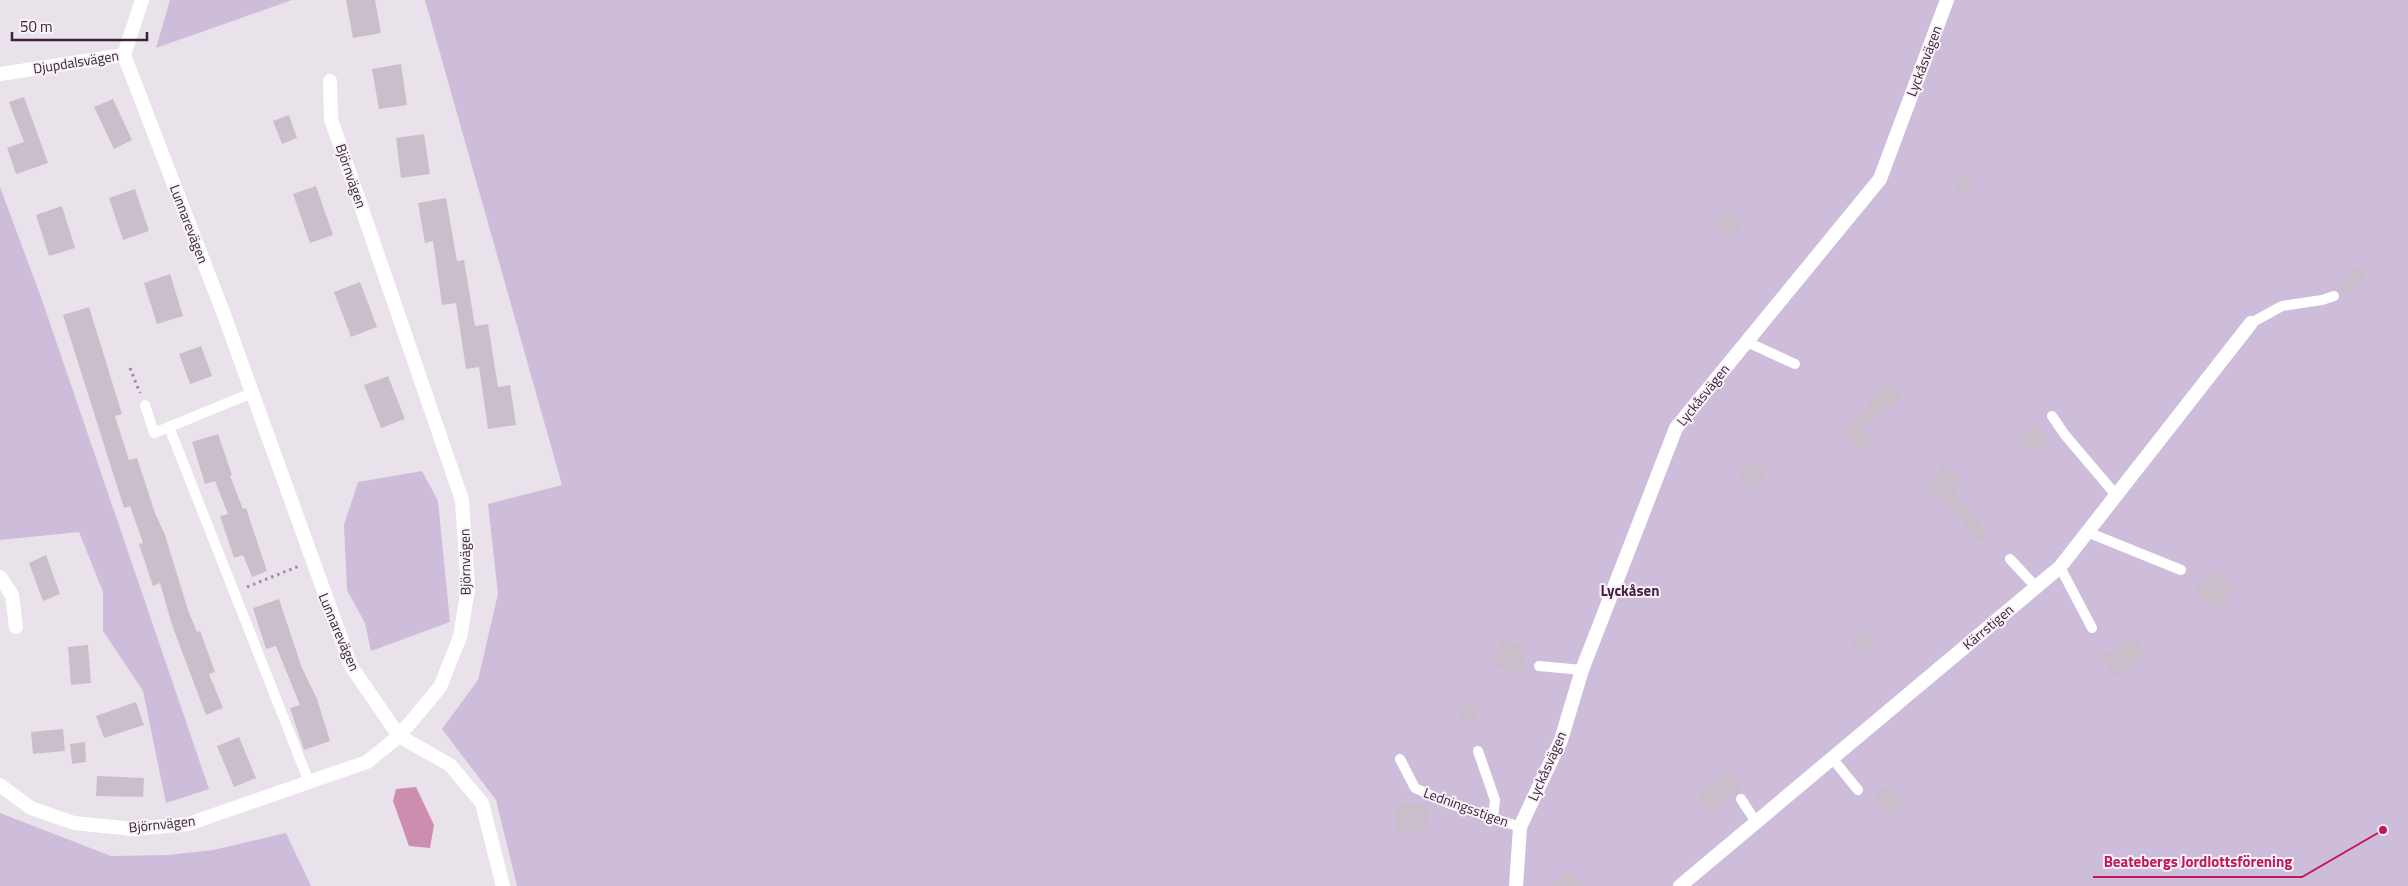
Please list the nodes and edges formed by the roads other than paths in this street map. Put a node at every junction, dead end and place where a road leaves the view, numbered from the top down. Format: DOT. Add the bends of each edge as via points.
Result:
graph roads {
  1 [pos="142,0"];
  2 [pos="1948,0"];
  3 [pos="124,55"];
  4 [pos="0,74"];
  5 [pos="330,82"];
  6 [pos="2334,296"];
  7 [pos="2251,323"];
  8 [pos="1747,342"];
  9 [pos="1796,364"];
  10 [pos="252,393"];
  11 [pos="145,405"];
  12 [pos="2052,416"];
  13 [pos="169,427"];
  14 [pos="2116,495"];
  15 [pos="2087,532"];
  16 [pos="2010,559"];
  17 [pos="2060,567"];
  18 [pos="2181,570"];
  19 [pos="0,577"];
  20 [pos="2036,587"];
  21 [pos="16,627"];
  22 [pos="2092,628"];
  23 [pos="1539,666"];
  24 [pos="1582,670"];
  25 [pos="399,736"];
  26 [pos="1478,751"];
  27 [pos="1832,758"];
  28 [pos="1400,759"];
  29 [pos="309,782"];
  30 [pos="0,785"];
  31 [pos="1858,790"];
  32 [pos="1742,800"];
  33 [pos="1493,818"];
  34 [pos="1756,822"];
  35 [pos="1520,827"];
  36 [pos="503,886"];
  37 [pos="1516,886"];
  38 [pos="1680,886"];
  1 -- 3 [label="street, Djupdalsvägen"];
  2 -- 8 [label="street, Lyckåsvägen" via="1880,179"];
  3 -- 4 [label="street, Djupdalsvägen"];
  3 -- 10 [label="street, Lunnarevägen"];
  5 -- 25 [label="street, Björnvägen" via="331,119 462,500 468,588 460,637 440,687"];
  6 -- 7 [label="lane" via="2282,306"];
  7 -- 14 [label="street, Kärrstigen"];
  8 -- 9 [label="lane"];
  8 -- 24 [label="street, Lyckåsvägen" via="1676,428"];
  10 -- 13 [label="lane"];
  10 -- 25 [label="street, Lunnarevägen" via="350,666"];
  11 -- 13 [label="lane" via="154,433"];
  12 -- 14 [label="lane"];
  13 -- 29 [label="lane"];
  14 -- 15 [label="street, Kärrstigen"];
  15 -- 17 [label="street, Kärrstigen"];
  15 -- 18 [label="lane"];
  16 -- 20 [label="lane"];
  17 -- 20 [label="street, Kärrstigen"];
  17 -- 22 [label="lane"];
  19 -- 21 [label="street" via="12,595"];
  20 -- 27 [label="street, Kärrstigen"];
  23 -- 24 [label="lane"];
  24 -- 35 [label="street, Lyckåsvägen" via="1561,740"];
  25 -- 29 [label="street, Björnvägen" via="367,762"];
  25 -- 36 [label="street, Lunnarevägen" via="450,765 482,803"];
  26 -- 33 [label="lane" via="1495,800"];
  27 -- 31 [label="lane"];
  27 -- 34 [label="street, Kärrstigen"];
  28 -- 33 [label="lane, Ledningsstigen" via="1415,788"];
  29 -- 30 [label="street, Björnvägen" via="188,824 133,829 74,823 31,808"];
  32 -- 34 [label="lane"];
  33 -- 35 [label="lane, Ledningsstigen"];
  34 -- 38 [label="street, Kärrstigen"];
  35 -- 37 [label="street, Lyckåsvägen"];
}
